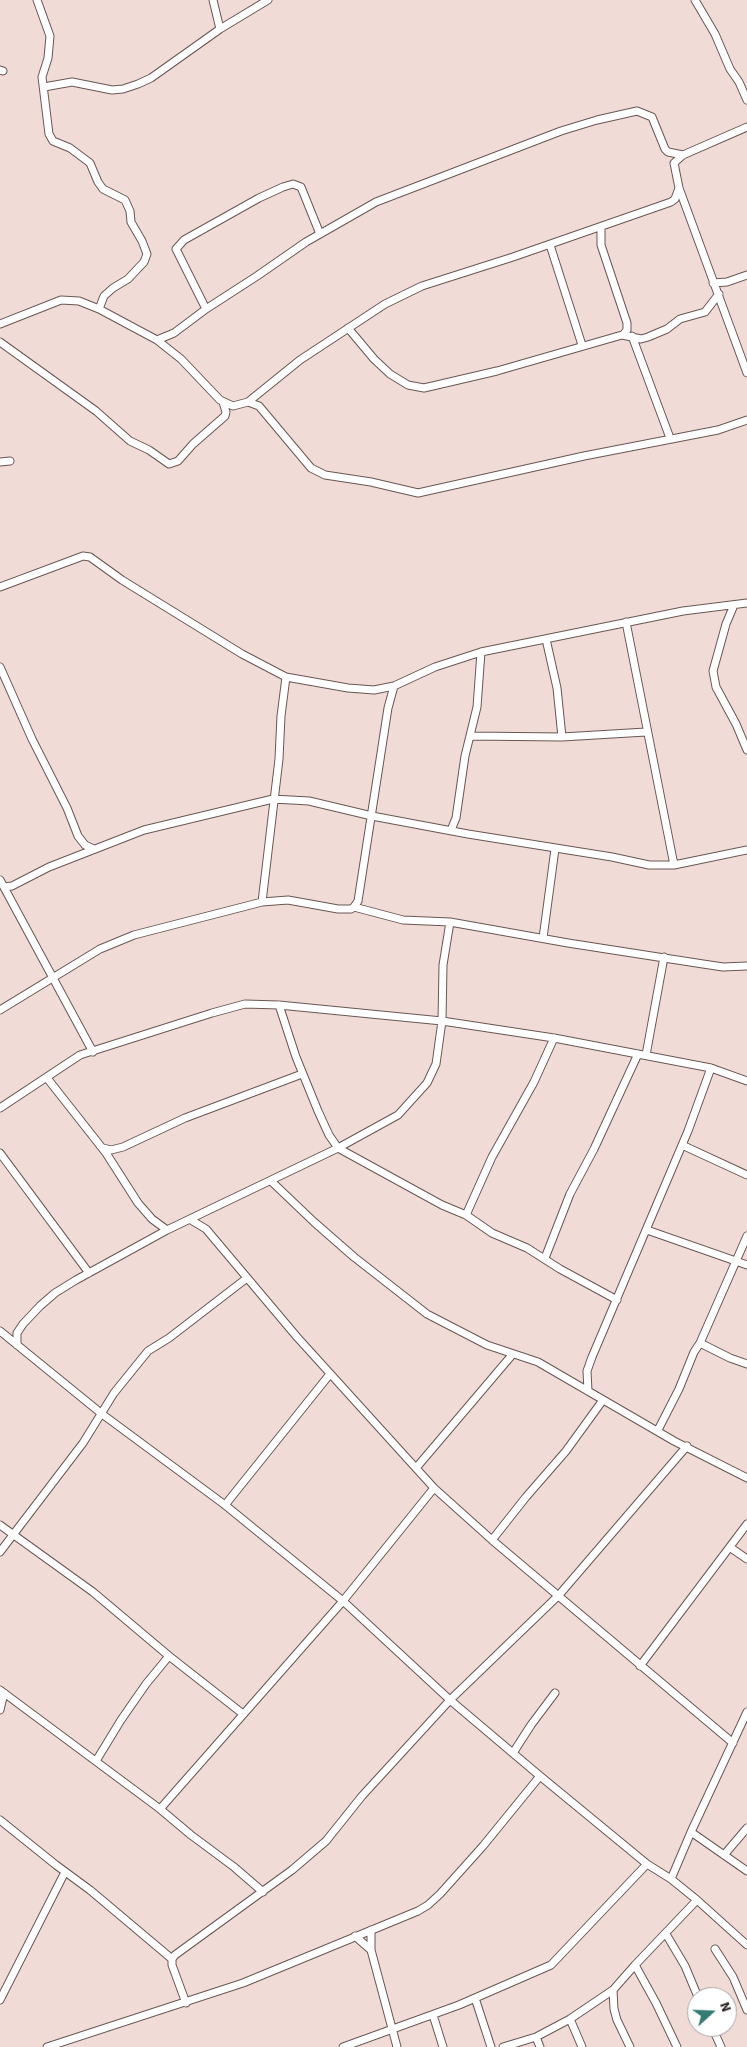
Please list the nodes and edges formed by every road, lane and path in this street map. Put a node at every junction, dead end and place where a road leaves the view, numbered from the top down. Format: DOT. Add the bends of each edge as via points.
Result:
graph roads {
  1 [pos="37,0"];
  2 [pos="214,0"];
  3 [pos="268,0"];
  4 [pos="695,0"];
  5 [pos="220,29"];
  6 [pos="44,87"];
  7 [pos="747,100"];
  8 [pos="747,127"];
  9 [pos="684,155"];
  10 [pos="679,188"];
  11 [pos="601,227"];
  12 [pos="320,234"];
  13 [pos="550,244"];
  14 [pos="747,275"];
  15 [pos="712,283"];
  16 [pos="719,294"];
  17 [pos="99,309"];
  18 [pos="206,309"];
  19 [pos="0,324"];
  20 [pos="348,328"];
  21 [pos="623,335"];
  22 [pos="632,336"];
  23 [pos="156,340"];
  24 [pos="0,342"];
  25 [pos="582,345"];
  26 [pos="747,373"];
  27 [pos="223,402"];
  28 [pos="248,402"];
  29 [pos="747,420"];
  30 [pos="670,438"];
  31 [pos="10,461"];
  32 [pos="0,462"];
  33 [pos="0,587"];
  34 [pos="747,602"];
  35 [pos="734,605"];
  36 [pos="626,622"];
  37 [pos="546,639"];
  38 [pos="481,652"];
  39 [pos="0,667"];
  40 [pos="286,677"];
  41 [pos="394,686"];
  42 [pos="646,732"];
  43 [pos="470,736"];
  44 [pos="562,737"];
  45 [pos="747,750"];
  46 [pos="273,799"];
  47 [pos="372,816"];
  48 [pos="451,830"];
  49 [pos="555,848"];
  50 [pos="94,849"];
  51 [pos="747,850"];
  52 [pos="674,864"];
  53 [pos="2,883"];
  54 [pos="262,902"];
  55 [pos="354,907"];
  56 [pos="450,922"];
  57 [pos="543,938"];
  58 [pos="664,957"];
  59 [pos="747,966"];
  60 [pos="54,977"];
  61 [pos="279,1005"];
  62 [pos="0,1010"];
  63 [pos="442,1021"];
  64 [pos="554,1038"];
  65 [pos="93,1052"];
  66 [pos="642,1054"];
  67 [pos="711,1068"];
  68 [pos="302,1074"];
  69 [pos="47,1078"];
  70 [pos="747,1081"];
  71 [pos="0,1108"];
  72 [pos="682,1145"];
  73 [pos="103,1148"];
  74 [pos="338,1148"];
  75 [pos="0,1153"];
  76 [pos="747,1175"];
  77 [pos="271,1181"];
  78 [pos="466,1215"];
  79 [pos="191,1220"];
  80 [pos="167,1230"];
  81 [pos="647,1230"];
  82 [pos="747,1236"];
  83 [pos="545,1258"];
  84 [pos="735,1261"];
  85 [pos="747,1265"];
  86 [pos="89,1273"];
  87 [pos="247,1278"];
  88 [pos="617,1300"];
  89 [pos="0,1331"];
  90 [pos="700,1343"];
  91 [pos="17,1345"];
  92 [pos="512,1354"];
  93 [pos="747,1364"];
  94 [pos="330,1374"];
  95 [pos="588,1391"];
  96 [pos="603,1400"];
  97 [pos="102,1414"];
  98 [pos="658,1430"];
  99 [pos="686,1446"];
  100 [pos="416,1468"];
  101 [pos="747,1478"];
  102 [pos="434,1488"];
  103 [pos="225,1504"];
  104 [pos="747,1524"];
  105 [pos="0,1525"];
  106 [pos="14,1535"];
  107 [pos="492,1540"];
  108 [pos="731,1548"];
  109 [pos="0,1552"];
  110 [pos="747,1559"];
  111 [pos="559,1595"];
  112 [pos="343,1601"];
  113 [pos="169,1656"];
  114 [pos="640,1666"];
  115 [pos="2,1691"];
  116 [pos="555,1694"];
  117 [pos="450,1700"];
  118 [pos="0,1710"];
  119 [pos="747,1712"];
  120 [pos="243,1714"];
  121 [pos="744,1725"];
  122 [pos="733,1743"];
  123 [pos="513,1753"];
  124 [pos="96,1761"];
  125 [pos="540,1776"];
  126 [pos="160,1809"];
  127 [pos="0,1820"];
  128 [pos="747,1828"];
  129 [pos="691,1832"];
  130 [pos="724,1855"];
  131 [pos="647,1864"];
  132 [pos="747,1871"];
  133 [pos="65,1872"];
  134 [pos="671,1879"];
  135 [pos="263,1892"];
  136 [pos="697,1900"];
  137 [pos="371,1930"];
  138 [pos="666,1934"];
  139 [pos="355,1936"];
  140 [pos="747,1945"];
  141 [pos="715,1949"];
  142 [pos="371,1950"];
  143 [pos="172,1959"];
  144 [pos="635,1965"];
  145 [pos="694,1987"];
  146 [pos="613,1990"];
  147 [pos="475,1998"];
  148 [pos="0,2000"];
  149 [pos="186,2003"];
  150 [pos="747,2010"];
  151 [pos="432,2015"];
  152 [pos="570,2019"];
  153 [pos="392,2029"];
  154 [pos="536,2036"];
  155 [pos="78,2037"];
  156 [pos="51,2047"];
  157 [pos="72,2047"];
  158 [pos="343,2047"];
  159 [pos="397,2047"];
  160 [pos="443,2047"];
  161 [pos="491,2047"];
  162 [pos="503,2047"];
  163 [pos="540,2047"];
  164 [pos="582,2047"];
  165 [pos="630,2047"];
  166 [pos="677,2047"];
  1 -- 6 [label="street" via="50,36 42,77"];
  2 -- 5 [label="street"];
  3 -- 5 [label="street"];
  4 -- 7 [label="street"];
  5 -- 6 [label="street" via="152,78 123,89 72,82"];
  6 -- 17 [label="street" via="49,134 53,141 70,148 90,163 103,189 125,200 131,222 147,254 144,262 126,281 104,296"];
  8 -- 9 [label="street"];
  9 -- 10 [label="street" via="674,163"];
  9 -- 12 [label="street" via="668,152 652,116 638,111 579,126 496,155 376,202"];
  10 -- 11 [label="street" via="671,202"];
  10 -- 15 [label="street"];
  11 -- 13 [label="street"];
  11 -- 21 [label="street" via="601,245 627,323"];
  12 -- 18 [label="street"];
  12 -- 18 [label="street" via="307,198 301,187 293,184 259,198 184,240 176,249"];
  13 -- 20 [label="street" via="422,286"];
  13 -- 25 [label="street"];
  14 -- 15 [label="street"];
  15 -- 16 [label="street"];
  16 -- 22 [label="street" via="705,312 680,319 648,337"];
  16 -- 26 [label="street"];
  17 -- 19 [label="street" via="79,301 61,300"];
  17 -- 23 [label="street"];
  18 -- 23 [label="street" via="174,333"];
  20 -- 25 [label="street" via="390,374 417,388 497,371"];
  20 -- 28 [label="street" via="300,360"];
  21 -- 22 [label="street"];
  21 -- 25 [label="street"];
  22 -- 30 [label="street"];
  23 -- 27 [label="street"];
  24 -- 27 [label="street" via="96,411 130,441 169,464 178,461 225,416"];
  27 -- 28 [label="street" via="233,406"];
  28 -- 30 [label="street" via="259,406 311,468 325,475 418,493"];
  29 -- 30 [label="street" via="718,430"];
  31 -- 32 [label="street"];
  33 -- 40 [label="street" via="83,556 90,557 145,595"];
  34 -- 35 [label="street"];
  35 -- 36 [label="street"];
  35 -- 45 [label="street" via="713,671 716,687"];
  36 -- 37 [label="street"];
  36 -- 42 [label="street"];
  37 -- 38 [label="street"];
  37 -- 44 [label="street" via="557,688"];
  38 -- 41 [label="street" via="435,667"];
  38 -- 43 [label="street" via="477,707"];
  39 -- 50 [label="street" via="78,836 85,845"];
  40 -- 41 [label="street" via="348,688 374,690"];
  40 -- 46 [label="street"];
  41 -- 47 [label="street"];
  42 -- 44 [label="street"];
  42 -- 52 [label="street"];
  43 -- 44 [label="street"];
  43 -- 48 [label="street" via="456,818"];
  46 -- 47 [label="street" via="309,800"];
  46 -- 50 [label="street" via="144,830"];
  46 -- 54 [label="street"];
  47 -- 48 [label="street"];
  47 -- 55 [label="street" via="358,901"];
  48 -- 49 [label="street"];
  49 -- 52 [label="street" via="649,865"];
  49 -- 57 [label="street"];
  50 -- 53 [label="street" via="12,886"];
  51 -- 52 [label="street"];
  53 -- 60 [label="street"];
  54 -- 55 [label="street" via="288,900 338,909"];
  54 -- 60 [label="street" via="134,935 100,949"];
  55 -- 56 [label="street" via="403,920"];
  56 -- 57 [label="street"];
  56 -- 63 [label="street" via="443,965"];
  57 -- 58 [label="street"];
  58 -- 59 [label="street" via="723,966"];
  58 -- 66 [label="street"];
  60 -- 62 [label="street"];
  60 -- 65 [label="street"];
  61 -- 63 [label="street"];
  61 -- 65 [label="street" via="245,1004"];
  61 -- 68 [label="street"];
  63 -- 64 [label="street"];
  63 -- 74 [label="street" via="436,1064 418,1094 398,1115"];
  64 -- 66 [label="street"];
  64 -- 78 [label="street" via="534,1082 492,1157"];
  65 -- 69 [label="street" via="80,1055"];
  66 -- 67 [label="street"];
  66 -- 83 [label="street" via="570,1194"];
  67 -- 70 [label="street"];
  67 -- 72 [label="street"];
  68 -- 73 [label="street" via="185,1118 123,1147"];
  68 -- 74 [label="street"];
  69 -- 71 [label="street"];
  69 -- 73 [label="street"];
  72 -- 76 [label="street"];
  72 -- 81 [label="street"];
  73 -- 80 [label="street" via="138,1203"];
  74 -- 77 [label="street"];
  74 -- 78 [label="street"];
  75 -- 86 [label="street"];
  77 -- 79 [label="street"];
  77 -- 92 [label="street" via="314,1222 427,1314 463,1335"];
  78 -- 83 [label="street" via="492,1233"];
  79 -- 80 [label="street"];
  79 -- 87 [label="street" via="206,1229"];
  80 -- 86 [label="street"];
  81 -- 84 [label="street"];
  81 -- 88 [label="street"];
  82 -- 84 [label="street"];
  83 -- 88 [label="street"];
  84 -- 85 [label="street"];
  84 -- 90 [label="street"];
  86 -- 91 [label="street" via="40,1306 17,1333"];
  87 -- 94 [label="street"];
  87 -- 97 [label="street" via="148,1351 114,1393"];
  88 -- 95 [label="street" via="587,1371"];
  89 -- 91 [label="street"];
  90 -- 93 [label="street"];
  90 -- 98 [label="street"];
  91 -- 97 [label="street"];
  92 -- 95 [label="street" via="538,1362"];
  92 -- 100 [label="street"];
  94 -- 100 [label="street"];
  94 -- 103 [label="street"];
  95 -- 96 [label="street"];
  96 -- 98 [label="street"];
  96 -- 107 [label="street" via="566,1451"];
  97 -- 103 [label="street"];
  97 -- 106 [label="street"];
  98 -- 99 [label="street"];
  99 -- 101 [label="street"];
  99 -- 111 [label="street"];
  100 -- 102 [label="street"];
  102 -- 107 [label="street"];
  102 -- 112 [label="street"];
  103 -- 112 [label="street"];
  104 -- 108 [label="street"];
  105 -- 106 [label="street"];
  106 -- 109 [label="street"];
  106 -- 113 [label="street" via="92,1592"];
  107 -- 111 [label="street"];
  108 -- 110 [label="street"];
  108 -- 114 [label="street"];
  111 -- 114 [label="street"];
  111 -- 117 [label="street"];
  112 -- 117 [label="street"];
  112 -- 120 [label="street"];
  113 -- 120 [label="street"];
  113 -- 124 [label="street" via="126,1713"];
  114 -- 122 [label="street"];
  115 -- 118 [label="street"];
  115 -- 124 [label="street"];
  116 -- 123 [label="street"];
  117 -- 123 [label="street"];
  117 -- 135 [label="street" via="362,1796 326,1841"];
  119 -- 121 [label="street"];
  120 -- 126 [label="street"];
  121 -- 122 [label="street"];
  122 -- 129 [label="street"];
  123 -- 125 [label="street"];
  124 -- 126 [label="street"];
  125 -- 131 [label="street"];
  125 -- 137 [label="street" via="483,1846 428,1905"];
  126 -- 135 [label="street"];
  127 -- 133 [label="street"];
  128 -- 130 [label="street"];
  129 -- 130 [label="street"];
  129 -- 134 [label="street"];
  130 -- 132 [label="street"];
  131 -- 134 [label="street"];
  131 -- 147 [label="street" via="551,1965"];
  133 -- 143 [label="street"];
  133 -- 148 [label="street"];
  134 -- 136 [label="street"];
  135 -- 143 [label="street"];
  136 -- 138 [label="street"];
  136 -- 140 [label="street"];
  137 -- 139 [label="street"];
  137 -- 142 [label="street"];
  138 -- 144 [label="street"];
  138 -- 145 [label="street"];
  139 -- 142 [label="street"];
  139 -- 149 [label="street" via="252,1980"];
  141 -- 150 [label="street" via="733,1977"];
  142 -- 153 [label="street"];
  143 -- 149 [label="street"];
  144 -- 146 [label="street"];
  144 -- 166 [label="street"];
  146 -- 152 [label="street"];
  146 -- 165 [label="street" via="617,2020"];
  147 -- 151 [label="street"];
  147 -- 161 [label="street"];
  149 -- 155 [label="street"];
  151 -- 153 [label="street"];
  151 -- 160 [label="street"];
  152 -- 154 [label="street"];
  152 -- 164 [label="street"];
  153 -- 158 [label="street"];
  153 -- 159 [label="street"];
  154 -- 162 [label="street"];
  154 -- 163 [label="street"];
  155 -- 156 [label="street"];
  155 -- 157 [label="street"];
}
